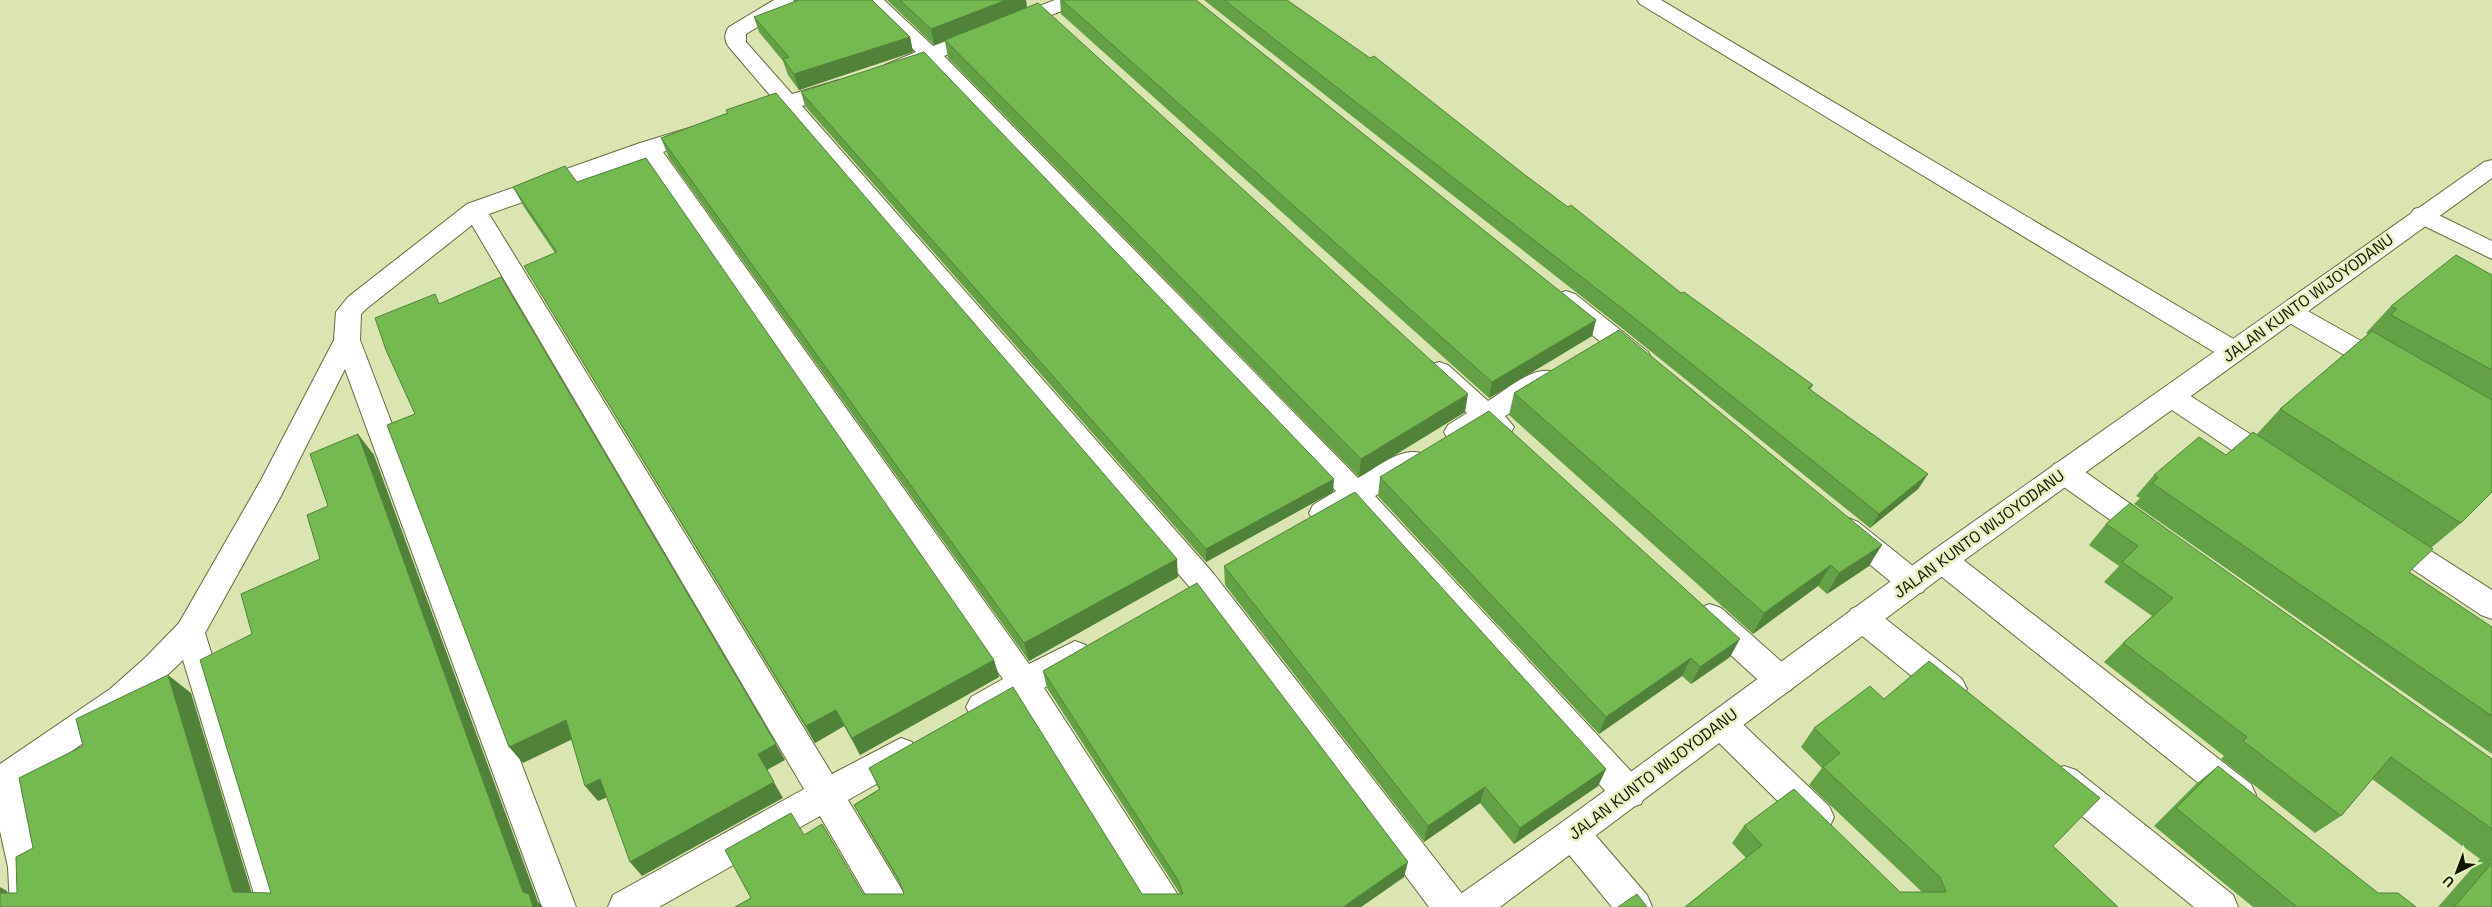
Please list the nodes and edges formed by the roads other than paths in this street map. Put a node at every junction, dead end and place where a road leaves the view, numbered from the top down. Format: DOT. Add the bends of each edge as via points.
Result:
graph roads {
  1 [pos="788,0"];
  2 [pos="872,0"];
  3 [pos="1073,0"];
  4 [pos="1648,0"];
  5 [pos="1039,6"];
  6 [pos="1067,31"];
  7 [pos="932,55"];
  8 [pos="790,103"];
  9 [pos="648,148"];
  10 [pos="2492,167"];
  11 [pos="475,210"];
  12 [pos="2422,216"];
  13 [pos="2492,251"];
  14 [pos="1551,288"];
  15 [pos="2290,312"];
  16 [pos="1613,337"];
  17 [pos="347,340"];
  18 [pos="2234,351"];
  19 [pos="1420,354"];
  20 [pos="1659,375"];
  21 [pos="2408,380"];
  22 [pos="2172,397"];
  23 [pos="1486,415"];
  24 [pos="1516,442"];
  25 [pos="2064,472"];
  26 [pos="2295,477"];
  27 [pos="1356,494"];
  28 [pos="1828,514"];
  29 [pos="2369,526"];
  30 [pos="1297,528"];
  31 [pos="2169,547"];
  32 [pos="1942,560"];
  33 [pos="1228,568"];
  34 [pos="1203,582"];
  35 [pos="1912,583"];
  36 [pos="1177,597"];
  37 [pos="1692,601"];
  38 [pos="2492,606"];
  39 [pos="1862,618"];
  40 [pos="190,632"];
  41 [pos="1100,640"];
  42 [pos="1780,680"];
  43 [pos="1024,683"];
  44 [pos="1977,710"];
  45 [pos="955,722"];
  46 [pos="1721,724"];
  47 [pos="921,741"];
  48 [pos="2038,760"];
  49 [pos="2,780"];
  50 [pos="1629,793"];
  51 [pos="827,795"];
  52 [pos="2263,814"];
  53 [pos="1574,834"];
  54 [pos="1840,839"];
  55 [pos="27,907"];
  56 [pos="275,907"];
  57 [pos="559,907"];
  58 [pos="625,907"];
  59 [pos="893,907"];
  60 [pos="1166,907"];
  61 [pos="1451,907"];
  62 [pos="1471,907"];
  63 [pos="1635,907"];
  64 [pos="2221,907"];
  1 -- 8 [label="street" via="734,33 736,43"];
  2 -- 7 [label="street"];
  3 -- 5 [label="street"];
  4 -- 18 [label="street"];
  5 -- 6 [label="street"];
  5 -- 7 [label="street"];
  7 -- 8 [label="street"];
  7 -- 27 [label="street"];
  8 -- 9 [label="street"];
  8 -- 34 [label="street"];
  9 -- 11 [label="street"];
  9 -- 43 [label="street"];
  10 -- 12 [label="street, JALAN KUNTO WIJOYODANU"];
  11 -- 17 [label="street" via="357,303 349,312"];
  11 -- 51 [label="street"];
  12 -- 13 [label="street"];
  12 -- 15 [label="street, JALAN KUNTO WIJOYODANU"];
  14 -- 16 [label="street"];
  15 -- 18 [label="street, JALAN KUNTO WIJOYODANU"];
  15 -- 21 [label="street"];
  16 -- 20 [label="street"];
  16 -- 23 [label="street"];
  17 -- 40 [label="street" via="271,488"];
  17 -- 57 [label="street"];
  18 -- 22 [label="street, JALAN KUNTO WIJOYODANU"];
  19 -- 23 [label="street"];
  22 -- 25 [label="street, JALAN KUNTO WIJOYODANU"];
  22 -- 26 [label="street"];
  23 -- 24 [label="street"];
  23 -- 27 [label="street"];
  25 -- 31 [label="street"];
  25 -- 32 [label="street, JALAN KUNTO WIJOYODANU"];
  27 -- 30 [label="street"];
  27 -- 50 [label="street"];
  28 -- 35 [label="street"];
  29 -- 38 [label="street"];
  32 -- 35 [label="street, JALAN KUNTO WIJOYODANU"];
  32 -- 52 [label="street"];
  33 -- 34 [label="street"];
  34 -- 36 [label="street"];
  34 -- 61 [label="street"];
  35 -- 39 [label="street, JALAN KUNTO WIJOYODANU"];
  37 -- 42 [label="street"];
  39 -- 42 [label="street, JALAN KUNTO WIJOYODANU"];
  39 -- 44 [label="street"];
  40 -- 49 [label="street" via="122,699"];
  40 -- 56 [label="street"];
  41 -- 43 [label="street"];
  42 -- 46 [label="street, JALAN KUNTO WIJOYODANU"];
  43 -- 45 [label="street"];
  43 -- 60 [label="street"];
  46 -- 50 [label="street, JALAN KUNTO WIJOYODANU"];
  46 -- 54 [label="street"];
  47 -- 51 [label="street"];
  48 -- 64 [label="street"];
  49 -- 55 [label="street" via="25,867"];
  50 -- 53 [label="street, JALAN KUNTO WIJOYODANU"];
  51 -- 58 [label="street"];
  51 -- 59 [label="street"];
  53 -- 62 [label="street, JALAN KUNTO WIJOYODANU"];
  53 -- 63 [label="street"];
}
